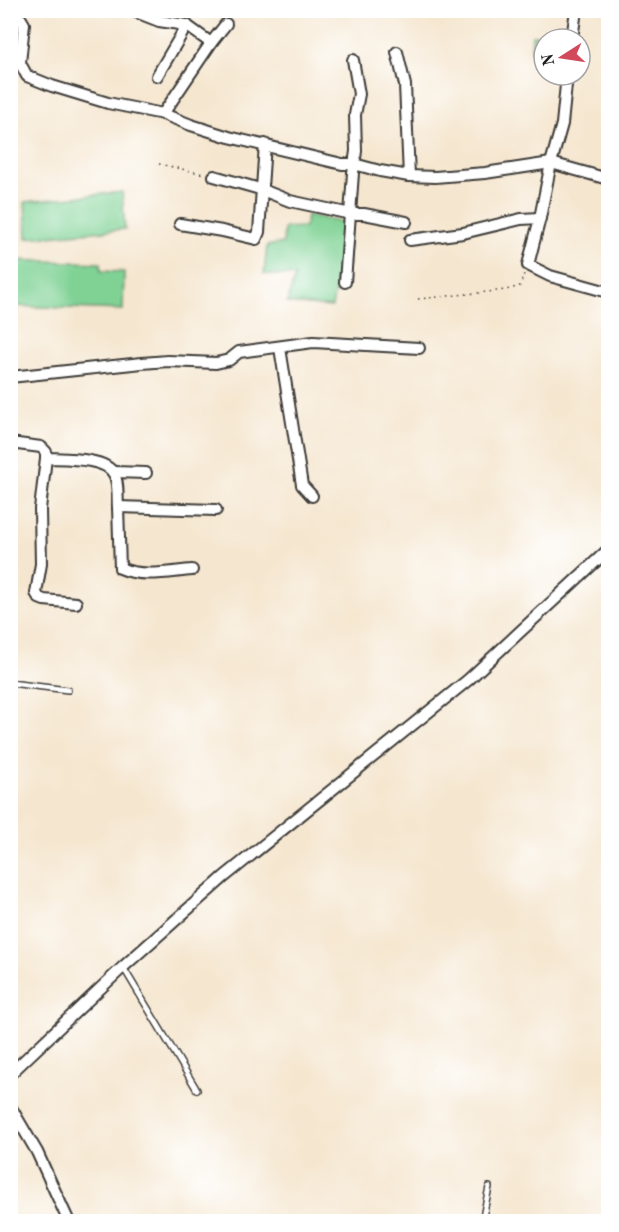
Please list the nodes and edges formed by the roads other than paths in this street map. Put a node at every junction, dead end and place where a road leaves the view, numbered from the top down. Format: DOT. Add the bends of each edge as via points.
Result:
graph roads {
  1 [pos="131,10"];
  2 [pos="576,10"];
  3 [pos="10,13"];
  4 [pos="226,24"];
  5 [pos="187,26"];
  6 [pos="574,27"];
  7 [pos="211,43"];
  8 [pos="397,52"];
  9 [pos="353,60"];
  10 [pos="157,76"];
  11 [pos="566,87"];
  12 [pos="163,114"];
  13 [pos="265,144"];
  14 [pos="551,163"];
  15 [pos="354,164"];
  16 [pos="214,176"];
  17 [pos="409,176"];
  18 [pos="609,179"];
  19 [pos="260,189"];
  20 [pos="351,214"];
  21 [pos="540,218"];
  22 [pos="406,222"];
  23 [pos="180,224"];
  24 [pos="410,240"];
  25 [pos="345,282"];
  26 [pos="609,292"];
  27 [pos="280,348"];
  28 [pos="419,348"];
  29 [pos="10,377"];
  30 [pos="10,443"];
  31 [pos="46,458"];
  32 [pos="114,472"];
  33 [pos="146,473"];
  34 [pos="312,496"];
  35 [pos="118,507"];
  36 [pos="216,510"];
  37 [pos="608,553"];
  38 [pos="192,570"];
  39 [pos="76,603"];
  40 [pos="10,683"];
  41 [pos="68,690"];
  42 [pos="123,967"];
  43 [pos="10,1074"];
  44 [pos="197,1090"];
  45 [pos="10,1106"];
  46 [pos="489,1187"];
  47 [pos="69,1221"];
  48 [pos="482,1221"];
  1 -- 5 [label="street"];
  2 -- 6 [label="street"];
  3 -- 12 [label="street" via="24,24 20,63 27,76 108,103"];
  4 -- 7 [label="street"];
  5 -- 7 [label="street"];
  5 -- 10 [label="street"];
  7 -- 12 [label="street"];
  8 -- 17 [label="street" via="405,85"];
  9 -- 15 [label="street" via="359,94"];
  11 -- 14 [label="street" via="562,124"];
  12 -- 13 [label="street" via="230,137"];
  13 -- 15 [label="street"];
  13 -- 19 [label="street"];
  14 -- 17 [label="street" via="485,173"];
  14 -- 18 [label="street"];
  14 -- 21 [label="street"];
  15 -- 17 [label="street"];
  15 -- 20 [label="street"];
  16 -- 19 [label="street"];
  19 -- 20 [label="street" via="290,201"];
  19 -- 23 [label="street" via="256,239"];
  20 -- 22 [label="street"];
  20 -- 25 [label="street"];
  21 -- 24 [label="street"];
  21 -- 26 [label="street" via="528,265 549,276"];
  27 -- 28 [label="street" via="314,342"];
  27 -- 29 [label="street" via="239,352 216,363 159,362"];
  27 -- 34 [label="street" via="302,485"];
  30 -- 31 [label="street" via="41,447"];
  31 -- 32 [label="street" via="103,463"];
  31 -- 39 [label="street" via="36,593 44,600"];
  32 -- 33 [label="street"];
  32 -- 35 [label="street"];
  35 -- 36 [label="street"];
  35 -- 38 [label="street" via="120,568 146,574"];
  37 -- 42 [label="street" via="468,680 224,878"];
  40 -- 41 [label="lane"];
  42 -- 43 [label="street"];
  42 -- 44 [label="lane"];
  45 -- 47 [label="street" via="37,1152"];
  46 -- 48 [label="lane"];
}
